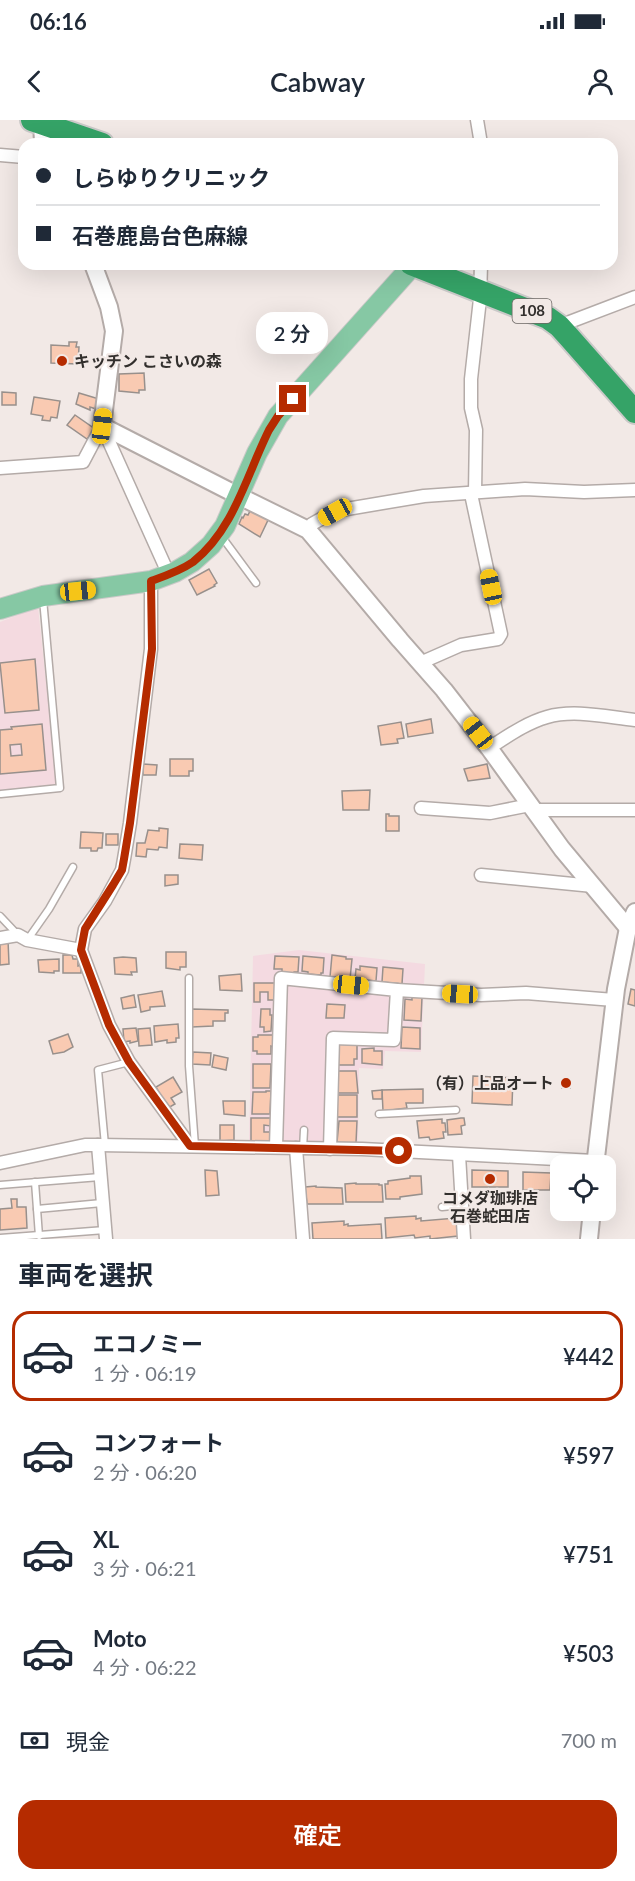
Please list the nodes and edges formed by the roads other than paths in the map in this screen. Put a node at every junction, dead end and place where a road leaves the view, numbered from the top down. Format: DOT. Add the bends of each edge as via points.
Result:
graph roads {
  1 [pos="477,120"];
  2 [pos="40,127"];
  3 [pos="80,138"];
  4 [pos="480,138"];
  5 [pos="0,154"];
  6 [pos="18,156"];
  7 [pos="95,270"];
  8 [pos="407,270"];
  9 [pos="427,270"];
  10 [pos="482,270"];
  11 [pos="480,291"];
  12 [pos="635,297"];
  13 [pos="559,326"];
  14 [pos="631,407"];
  15 [pos="102,426"];
  16 [pos="0,468"];
  17 [pos="635,490"];
  18 [pos="473,494"];
  19 [pos="239,496"];
  20 [pos="308,530"];
  21 [pos="219,534"];
  22 [pos="160,578"];
  23 [pos="255,583"];
  24 [pos="43,596"];
  25 [pos="0,609"];
  26 [pos="420,663"];
  27 [pos="635,720"];
  28 [pos="489,748"];
  29 [pos="1,794"];
  30 [pos="421,808"];
  31 [pos="533,808"];
  32 [pos="635,810"];
  33 [pos="73,867"];
  34 [pos="481,875"];
  35 [pos="593,886"];
  36 [pos="635,912"];
  37 [pos="0,916"];
  38 [pos="631,931"];
  39 [pos="22,937"];
  40 [pos="0,938"];
  41 [pos="81,950"];
  42 [pos="189,978"];
  43 [pos="397,990"];
  44 [pos="614,1000"];
  45 [pos="129,1062"];
  46 [pos="456,1110"];
  47 [pos="379,1114"];
  48 [pos="304,1130"];
  49 [pos="102,1145"];
  50 [pos="193,1146"];
  51 [pos="276,1147"];
  52 [pos="299,1148"];
  53 [pos="330,1149"];
  54 [pos="459,1155"];
  55 [pos="596,1155"];
  56 [pos="550,1160"];
  57 [pos="0,1162"];
  58 [pos="100,1177"];
  59 [pos="35,1182"];
  60 [pos="0,1185"];
  61 [pos="102,1203"];
  62 [pos="462,1206"];
  63 [pos="442,1207"];
  64 [pos="37,1209"];
  65 [pos="591,1221"];
  66 [pos="106,1234"];
  67 [pos="39,1236"];
  68 [pos="2,1238"];
  69 [pos="303,1239"];
  70 [pos="464,1239"];
  71 [pos="589,1239"];
  1 -- 4 [label="street"];
  2 -- 3 [label="highway"];
  5 -- 6 [label="street"];
  7 -- 15 [label="street" via="114,331"];
  8 -- 19 [label="main road" via="278,416"];
  9 -- 11 [label="highway, 108"];
  10 -- 11 [label="street"];
  11 -- 13 [label="highway, 108"];
  11 -- 18 [label="street" via="471,379 476,430"];
  12 -- 13 [label="street"];
  13 -- 14 [label="highway, 108"];
  15 -- 16 [label="street" via="83,462"];
  15 -- 19 [label="street"];
  15 -- 22 [label="street"];
  17 -- 18 [label="street" via="525,489"];
  18 -- 20 [label="street" via="424,496 335,512"];
  18 -- 26 [label="street" via="501,634 498,639 460,645"];
  19 -- 20 [label="street"];
  19 -- 21 [label="main road"];
  20 -- 26 [label="street"];
  21 -- 22 [label="main road" via="192,562"];
  21 -- 23 [label="lane"];
  22 -- 24 [label="main road"];
  22 -- 41 [label="street" via="122,870 85,929"];
  24 -- 25 [label="main road"];
  24 -- 29 [label="lane" via="60,788"];
  26 -- 28 [label="street"];
  27 -- 28 [label="street" via="570,714 548,716"];
  28 -- 31 [label="street"];
  30 -- 31 [label="street" via="490,813"];
  31 -- 32 [label="street"];
  31 -- 35 [label="street"];
  33 -- 39 [label="lane" via="49,909"];
  34 -- 35 [label="street"];
  35 -- 38 [label="street"];
  36 -- 38 [label="street"];
  37 -- 39 [label="lane"];
  38 -- 44 [label="street"];
  39 -- 40 [label="street"];
  39 -- 41 [label="street"];
  41 -- 45 [label="street" via="109,1025"];
  42 -- 50 [label="lane"];
  43 -- 44 [label="street" via="481,995 535,993"];
  43 -- 51 [label="street" via="281,978"];
  43 -- 53 [label="street" via="394,1040 333,1038"];
  44 -- 55 [label="street"];
  45 -- 49 [label="lane" via="98,1070"];
  45 -- 50 [label="street"];
  46 -- 47 [label="lane"];
  48 -- 52 [label="lane"];
  49 -- 50 [label="street"];
  49 -- 57 [label="street"];
  49 -- 58 [label="street"];
  50 -- 51 [label="street"];
  51 -- 52 [label="street"];
  52 -- 53 [label="street"];
  52 -- 69 [label="street"];
  53 -- 54 [label="street"];
  54 -- 56 [label="street"];
  54 -- 62 [label="street"];
  58 -- 59 [label="lane"];
  58 -- 61 [label="street"];
  59 -- 60 [label="lane"];
  59 -- 64 [label="lane"];
  61 -- 64 [label="lane"];
  61 -- 66 [label="street"];
  62 -- 63 [label="lane"];
  62 -- 70 [label="street"];
  64 -- 67 [label="lane"];
  65 -- 71 [label="street"];
  66 -- 67 [label="lane"];
  67 -- 68 [label="lane"];
}
